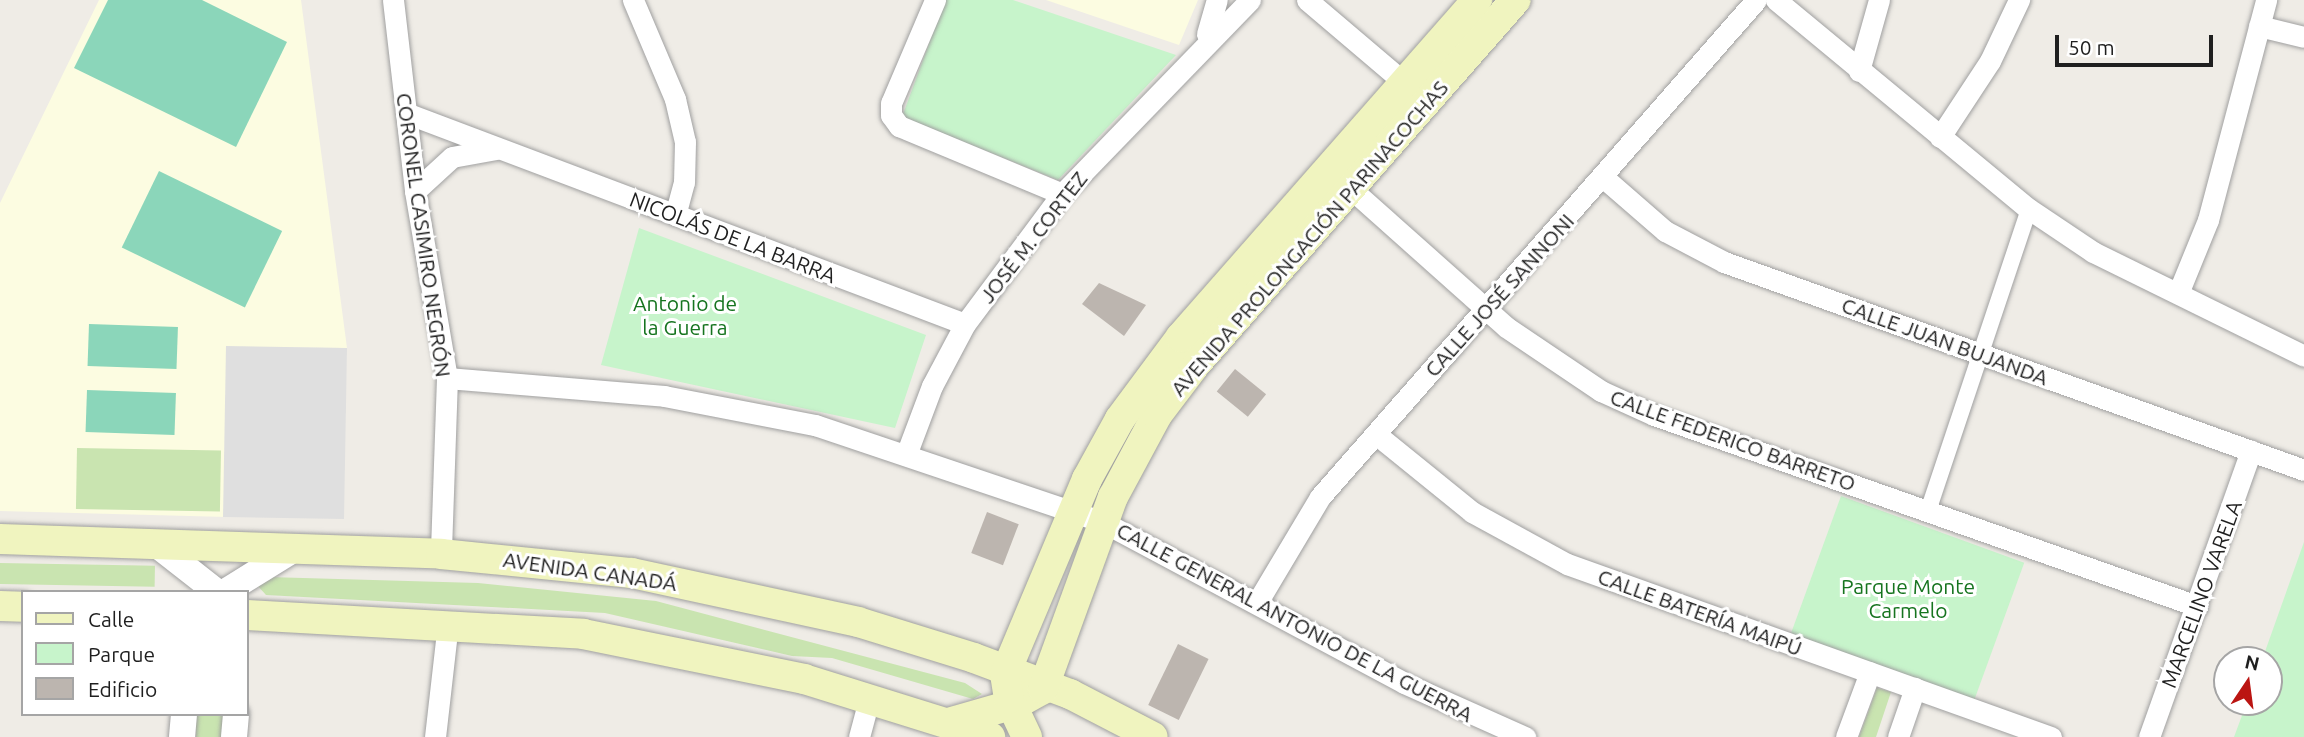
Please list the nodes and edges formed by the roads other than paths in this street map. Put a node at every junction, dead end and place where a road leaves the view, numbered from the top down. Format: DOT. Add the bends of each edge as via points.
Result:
graph roads {
  1 [pos="393,0"];
  2 [pos="633,0"];
  3 [pos="935,0"];
  4 [pos="1217,0"];
  5 [pos="1250,0"];
  6 [pos="1307,0"];
  7 [pos="1477,0"];
  8 [pos="1515,0"];
  9 [pos="1756,0"];
  10 [pos="1776,0"];
  11 [pos="1879,0"];
  12 [pos="2019,0"];
  13 [pos="2266,0"];
  14 [pos="2259,26"];
  15 [pos="2304,37"];
  16 [pos="1202,46"];
  17 [pos="1859,71"];
  18 [pos="1417,93"];
  19 [pos="406,113"];
  20 [pos="1940,137"];
  21 [pos="502,149"];
  22 [pos="1604,178"];
  23 [pos="1340,179"];
  24 [pos="415,191"];
  25 [pos="1062,194"];
  26 [pos="2029,209"];
  27 [pos="675,215"];
  28 [pos="2179,291"];
  29 [pos="1485,309"];
  30 [pos="965,324"];
  31 [pos="1979,354"];
  32 [pos="2304,356"];
  33 [pos="447,378"];
  34 [pos="1377,435"];
  35 [pos="2251,451"];
  36 [pos="906,455"];
  37 [pos="2304,470"];
  38 [pos="1073,511"];
  39 [pos="1928,511"];
  40 [pos="1103,522"];
  41 [pos="0,539"];
  42 [pos="157,545"];
  43 [pos="291,551"];
  44 [pos="441,554"];
  45 [pos="214,590"];
  46 [pos="228,590"];
  47 [pos="1258,601"];
  48 [pos="0,606"];
  49 [pos="2197,606"];
  50 [pos="21,607"];
  51 [pos="248,615"];
  52 [pos="448,623"];
  53 [pos="1007,669"];
  54 [pos="1870,672"];
  55 [pos="1045,684"];
  56 [pos="1916,688"];
  57 [pos="870,696"];
  58 [pos="1011,705"];
  59 [pos="184,716"];
  60 [pos="236,716"];
  61 [pos="953,722"];
  62 [pos="182,737"];
  63 [pos="234,737"];
  64 [pos="435,737"];
  65 [pos="859,737"];
  66 [pos="989,737"];
  67 [pos="1027,737"];
  68 [pos="1153,737"];
  69 [pos="1525,737"];
  70 [pos="1846,737"];
  71 [pos="1898,737"];
  72 [pos="2052,737"];
  73 [pos="2150,737"];
  1 -- 19 [label="street, CORONEL CASIMIRO NEGRÓN"];
  2 -- 27 [label="street" via="675,99 685,142 684,182"];
  3 -- 25 [label="street" via="891,103 891,115 899,125"];
  4 -- 16 [label="street, JOSÉ M. CORTEZ"];
  5 -- 16 [label="street, JOSÉ M. CORTEZ"];
  6 -- 18 [label="street"];
  7 -- 18 [label="main road, AVENIDA PROLONGACIÓN PARINACOCHAS"];
  8 -- 18 [label="main road, AVENIDA PROLONGACIÓN PARINACOCHAS"];
  9 -- 22 [label="street, CALLE JOSÉ SANNONI"];
  10 -- 17 [label="street"];
  11 -- 17 [label="street"];
  12 -- 20 [label="street" via="1990,61"];
  13 -- 14 [label="street"];
  14 -- 15 [label="street"];
  14 -- 28 [label="street" via="2208,220"];
  16 -- 25 [label="street, JOSÉ M. CORTEZ"];
  17 -- 20 [label="street"];
  18 -- 23 [label="main road, AVENIDA PROLONGACIÓN PARINACOCHAS"];
  19 -- 21 [label="street, NICOLÁS DE LA BARRA"];
  19 -- 24 [label="street, CORONEL CASIMIRO NEGRÓN"];
  20 -- 26 [label="street"];
  21 -- 24 [label="street, NICOLÁS DE LA BARRA" via="452,157"];
  21 -- 27 [label="street, NICOLÁS DE LA BARRA"];
  22 -- 29 [label="street, CALLE JOSÉ SANNONI"];
  22 -- 31 [label="street, CALLE JUAN BUJANDA" via="1665,231 1702,253"];
  23 -- 29 [label="street, CALLE FEDERICO BARRETO"];
  23 -- 38 [label="main road, AVENIDA PROLONGACIÓN PARINACOCHAS" via="1146,381 1102,449"];
  23 -- 40 [label="main road, AVENIDA PROLONGACIÓN PARINACOCHAS" via="1179,385 1140,443"];
  24 -- 33 [label="street, CORONEL CASIMIRO NEGRÓN"];
  25 -- 30 [label="street, JOSÉ M. CORTEZ"];
  26 -- 28 [label="street" via="2093,252"];
  26 -- 31 [label="street"];
  27 -- 30 [label="street, NICOLÁS DE LA BARRA"];
  28 -- 32 [label="street"];
  29 -- 34 [label="street, CALLE JOSÉ SANNONI"];
  29 -- 39 [label="street, CALLE FEDERICO BARRETO" via="1601,391"];
  30 -- 36 [label="street, JOSÉ M. CORTEZ" via="932,386"];
  31 -- 35 [label="street, CALLE JUAN BUJANDA"];
  31 -- 39 [label="street"];
  33 -- 36 [label="street" via="664,396 815,425"];
  33 -- 44 [label="street, CORONEL CASIMIRO NEGRÓN"];
  34 -- 47 [label="street, CALLE JOSÉ SANNONI" via="1308,513"];
  34 -- 54 [label="street, CALLE BATERÍA MAIPÚ" via="1472,512 1518,541 1567,564"];
  35 -- 37 [label="street, CALLE JUAN BUJANDA"];
  35 -- 49 [label="street, MARCELINO VARELA"];
  36 -- 38 [label="street"];
  38 -- 40 [label="street"];
  38 -- 53 [label="main road, AVENIDA PROLONGACIÓN PARINACOCHAS"];
  39 -- 49 [label="street, CALLE FEDERICO BARRETO"];
  40 -- 47 [label="street, CALLE GENERAL ANTONIO DE LA GUERRA"];
  40 -- 55 [label="main road, AVENIDA PROLONGACIÓN PARINACOCHAS"];
  41 -- 42 [label="main road, AVENIDA CANADÁ"];
  42 -- 43 [label="main road, AVENIDA CANADÁ"];
  42 -- 45 [label="street"];
  43 -- 44 [label="main road, AVENIDA CANADÁ"];
  43 -- 46 [label="street"];
  44 -- 53 [label="main road, AVENIDA CANADÁ" via="632,573 858,622"];
  47 -- 69 [label="street, CALLE GENERAL ANTONIO DE LA GUERRA" via="1423,692"];
  48 -- 50 [label="main road"];
  49 -- 73 [label="street, MARCELINO VARELA"];
  51 -- 52 [label="main road"];
  52 -- 57 [label="main road" via="583,634"];
  52 -- 64 [label="street"];
  53 -- 55 [label="main road, AVENIDA CANADÁ"];
  53 -- 58 [label="main road, AVENIDA PROLONGACIÓN PARINACOCHAS"];
  54 -- 56 [label="street, CALLE BATERÍA MAIPÚ"];
  54 -- 70 [label="street"];
  55 -- 58 [label="main road"];
  55 -- 68 [label="main road, AVENIDA CANADÁ"];
  56 -- 71 [label="street"];
  56 -- 72 [label="street, CALLE BATERÍA MAIPÚ"];
  57 -- 61 [label="main road"];
  57 -- 65 [label="street"];
  58 -- 61 [label="main road"];
  58 -- 67 [label="main road, AVENIDA PROLONGACIÓN PARINACOCHAS"];
  59 -- 62 [label="street"];
  60 -- 63 [label="street"];
  61 -- 66 [label="main road"];
}
